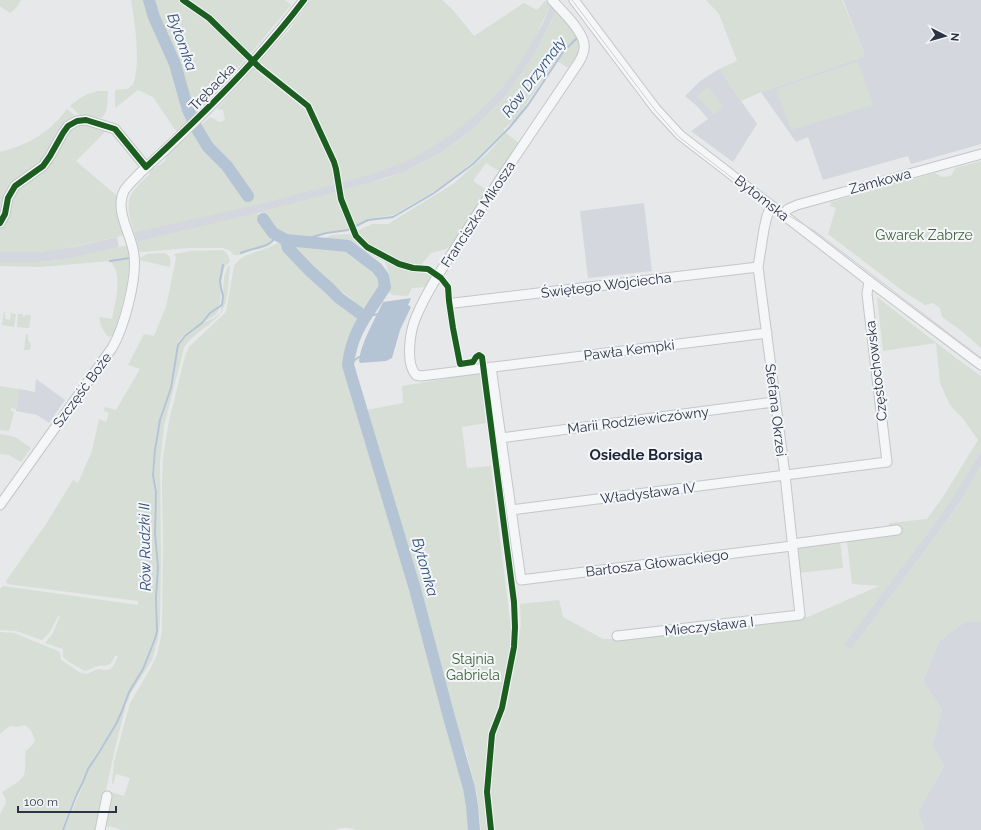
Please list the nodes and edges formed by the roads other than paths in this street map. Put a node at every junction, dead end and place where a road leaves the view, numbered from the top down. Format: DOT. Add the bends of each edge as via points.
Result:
graph roads {
  1 [pos="304,0"];
  2 [pos="552,0"];
  3 [pos="574,0"];
  4 [pos="981,154"];
  5 [pos="146,167"];
  6 [pos="771,206"];
  7 [pos="783,215"];
  8 [pos="0,223"];
  9 [pos="135,262"];
  10 [pos="758,267"];
  11 [pos="869,281"];
  12 [pos="454,303"];
  13 [pos="766,333"];
  14 [pos="981,365"];
  15 [pos="491,367"];
  16 [pos="774,402"];
  17 [pos="501,438"];
  18 [pos="887,462"];
  19 [pos="785,475"];
  20 [pos="0,505"];
  21 [pos="511,510"];
  22 [pos="897,530"];
  23 [pos="792,545"];
  24 [pos="800,615"];
  25 [pos="617,636"];
  26 [pos="107,796"];
  27 [pos="100,830"];
  1 -- 5 [label="street, Trębacka" via="252,62 207,110"];
  2 -- 15 [label="street, Franciszka Mikosza" via="577,29 582,38 584,53 439,274 415,318 410,338 411,366 416,376"];
  3 -- 6 [label="street, Bytomska" via="671,127"];
  4 -- 7 [label="street, Zamkowa" via="797,205 788,208"];
  5 -- 8 [label="street" via="115,129 86,120 73,122 63,133 43,166 21,180 10,192"];
  5 -- 9 [label="street, Trębacka" via="125,190 122,198 124,218"];
  6 -- 7 [label="street, Bytomska"];
  6 -- 10 [label="street, Stefana Okrzei" via="764,229"];
  7 -- 11 [label="street, Bytomska"];
  9 -- 20 [label="street, Szczęść Boże" via="133,283 117,340"];
  10 -- 12 [label="street, Świętego Wojciecha"];
  10 -- 13 [label="street, Stefana Okrzei"];
  11 -- 14 [label="street, Bytomska"];
  11 -- 18 [label="street, Częstochowska" via="867,294"];
  13 -- 15 [label="street, Pawła Kempki"];
  13 -- 16 [label="street, Stefana Okrzei"];
  15 -- 17 [label="street"];
  16 -- 17 [label="street, Marii Rodziewiczówny"];
  16 -- 19 [label="street, Stefana Okrzei"];
  17 -- 21 [label="street"];
  18 -- 19 [label="street, Władysława IV"];
  19 -- 21 [label="street, Władysława IV"];
  19 -- 23 [label="street, Stefana Okrzei"];
  21 -- 23 [label="street, Bartosza Głowackiego" via="521,580"];
  22 -- 23 [label="street, Bartosza Głowackiego"];
  23 -- 24 [label="street, Stefana Okrzei"];
  24 -- 25 [label="street, Mieczysława I"];
  26 -- 27 [label="street"];
}
